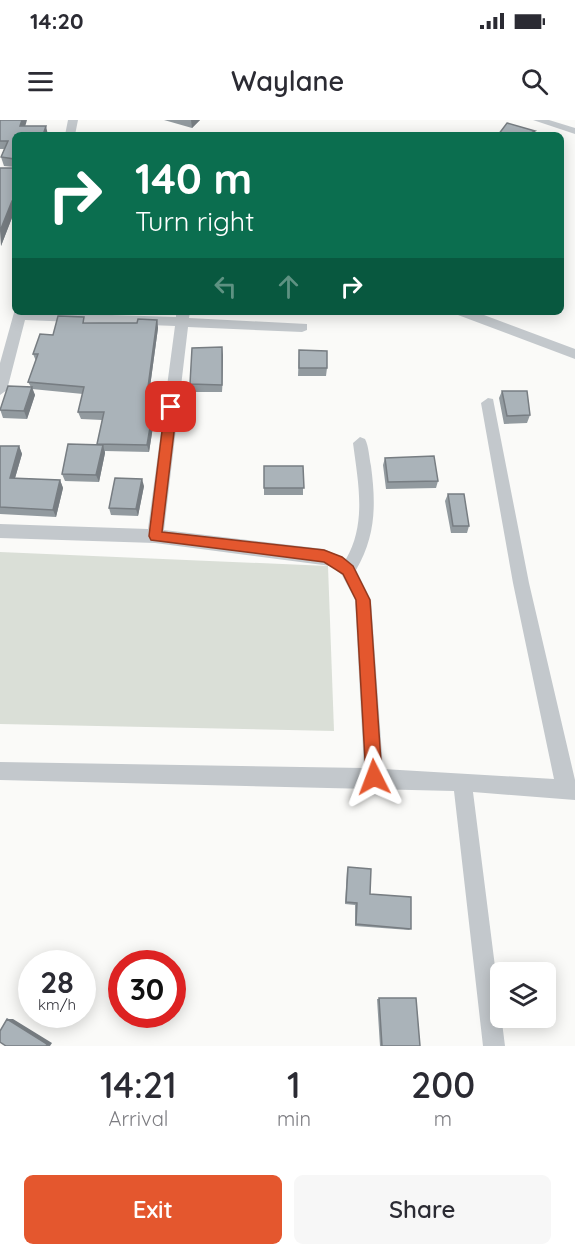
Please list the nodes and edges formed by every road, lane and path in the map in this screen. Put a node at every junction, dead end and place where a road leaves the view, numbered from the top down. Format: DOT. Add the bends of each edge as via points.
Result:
graph roads {
  1 [pos="538,120"];
  2 [pos="575,131"];
  3 [pos="19,315"];
  4 [pos="100,315"];
  5 [pos="471,315"];
  6 [pos="182,316"];
  7 [pos="302,327"];
  8 [pos="575,354"];
  9 [pos="0,390"];
  10 [pos="488,403"];
  11 [pos="360,443"];
  12 [pos="0,531"];
  13 [pos="155,536"];
  14 [pos="348,570"];
  15 [pos="0,771"];
  16 [pos="374,777"];
  17 [pos="462,781"];
  18 [pos="571,790"];
  19 [pos="494,1046"];
  1 -- 2 [label="street"];
  3 -- 9 [label="street"];
  4 -- 6 [label="street"];
  5 -- 8 [label="street"];
  6 -- 7 [label="street"];
  6 -- 13 [label="street"];
  10 -- 18 [label="street" via="521,584"];
  11 -- 14 [label="street" via="366,532 361,551"];
  12 -- 13 [label="street"];
  13 -- 14 [label="street" via="324,556"];
  14 -- 16 [label="street" via="363,600"];
  15 -- 16 [label="street"];
  16 -- 17 [label="street"];
  17 -- 18 [label="street"];
  17 -- 19 [label="street"];
}
